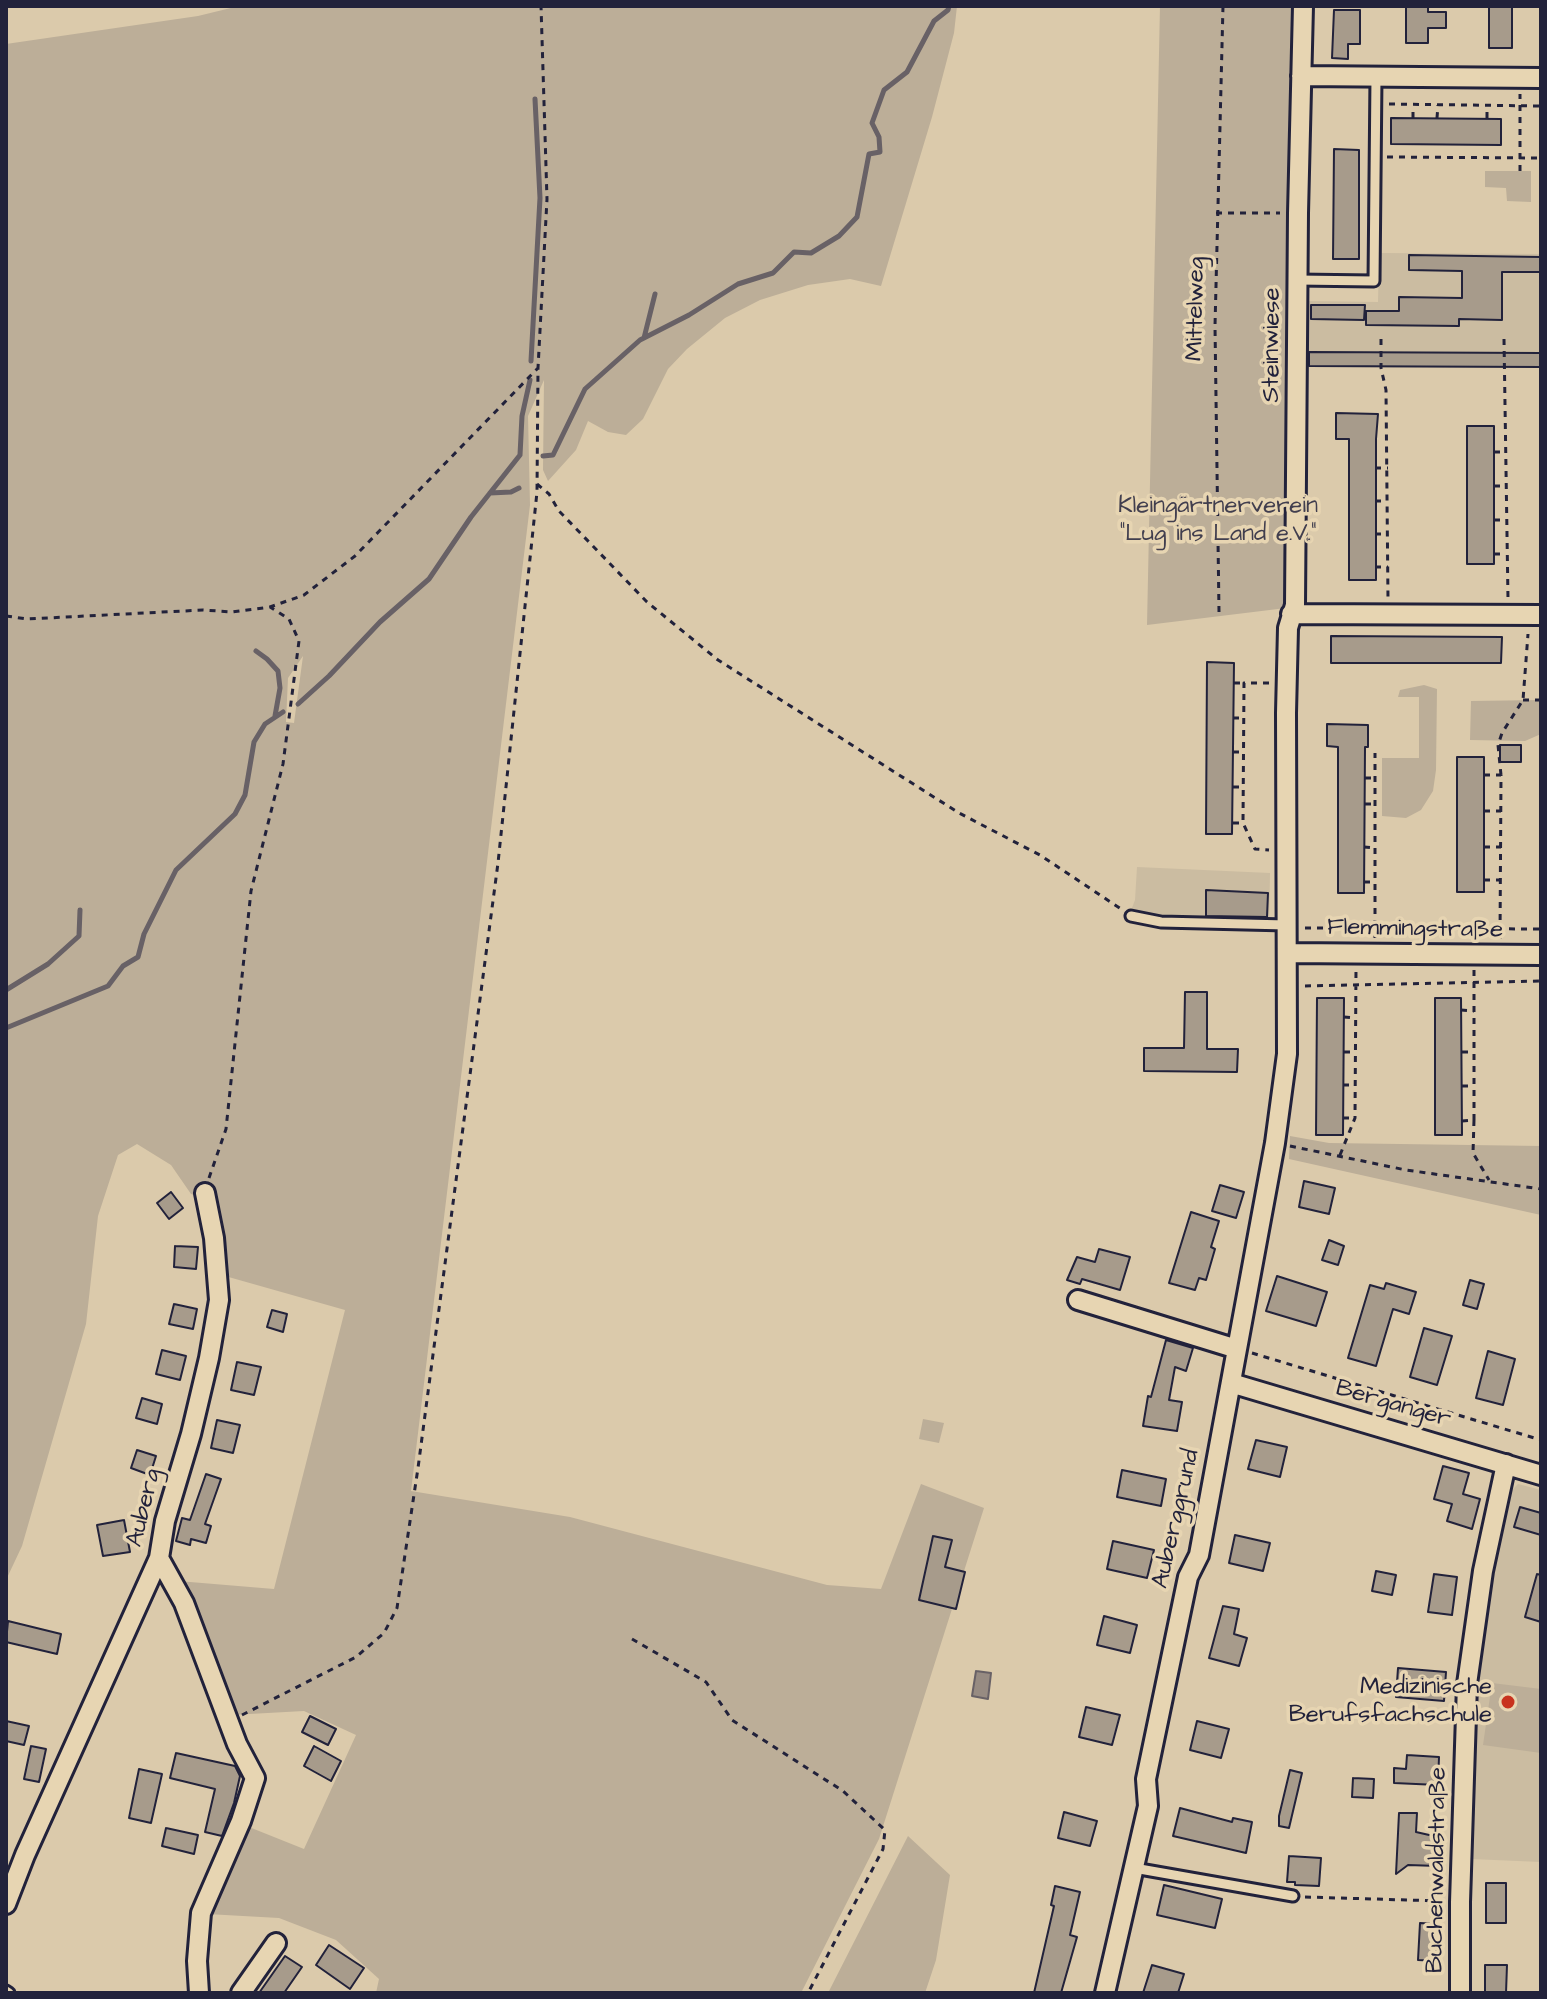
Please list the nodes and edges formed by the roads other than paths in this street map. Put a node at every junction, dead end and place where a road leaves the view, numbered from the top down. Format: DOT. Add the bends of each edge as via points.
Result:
graph roads {
  1 [pos="1303,6"];
  2 [pos="1301,76"];
  3 [pos="1376,77"];
  4 [pos="1541,78"];
  5 [pos="1297,280"];
  6 [pos="1291,614"];
  7 [pos="1541,615"];
  8 [pos="1131,916"];
  9 [pos="1292,926"];
  10 [pos="1288,953"];
  11 [pos="1541,955"];
  12 [pos="1287,1054"];
  13 [pos="205,1193"];
  14 [pos="1078,1300"];
  15 [pos="1237,1349"];
  16 [pos="1231,1383"];
  17 [pos="1506,1464"];
  18 [pos="1541,1475"];
  19 [pos="159,1558"];
  20 [pos="1134,1868"];
  21 [pos="1293,1896"];
  22 [pos="6,1904"];
  23 [pos="276,1943"];
  24 [pos="199,1993"];
  25 [pos="241,1993"];
  26 [pos="1105,1993"];
  27 [pos="1460,1993"];
  1 -- 2 [label="street, Steinwiese"];
  2 -- 3 [label="street"];
  2 -- 5 [label="street, Steinwiese"];
  3 -- 4 [label="street"];
  3 -- 5 [label="lane" via="1374,281"];
  5 -- 6 [label="street, Steinwiese"];
  6 -- 7 [label="street"];
  6 -- 9 [label="street, Steinwiese" via="1285,851"];
  8 -- 9 [label="lane" via="1161,922"];
  9 -- 10 [label="street, Steinwiese"];
  10 -- 11 [label="street, Flemmingstraße"];
  10 -- 12 [label="street, Steinwiese"];
  12 -- 15 [label="street, Auberggrund"];
  13 -- 19 [label="street, Auberg" via="219,1300"];
  14 -- 15 [label="street"];
  15 -- 16 [label="street, Auberggrund"];
  16 -- 17 [label="street, Berganger"];
  16 -- 20 [label="street, Auberggrund" via="1199,1555 1188,1577 1146,1779 1148,1806"];
  17 -- 18 [label="street, Berganger"];
  17 -- 27 [label="street, Buchenwaldstraße" via="1467,1684"];
  19 -- 22 [label="street, Auberg"];
  19 -- 24 [label="street" via="184,1603 255,1778 201,1913"];
  20 -- 21 [label="lane"];
  20 -- 26 [label="street, Auberggrund"];
  23 -- 25 [label="street"];
}
